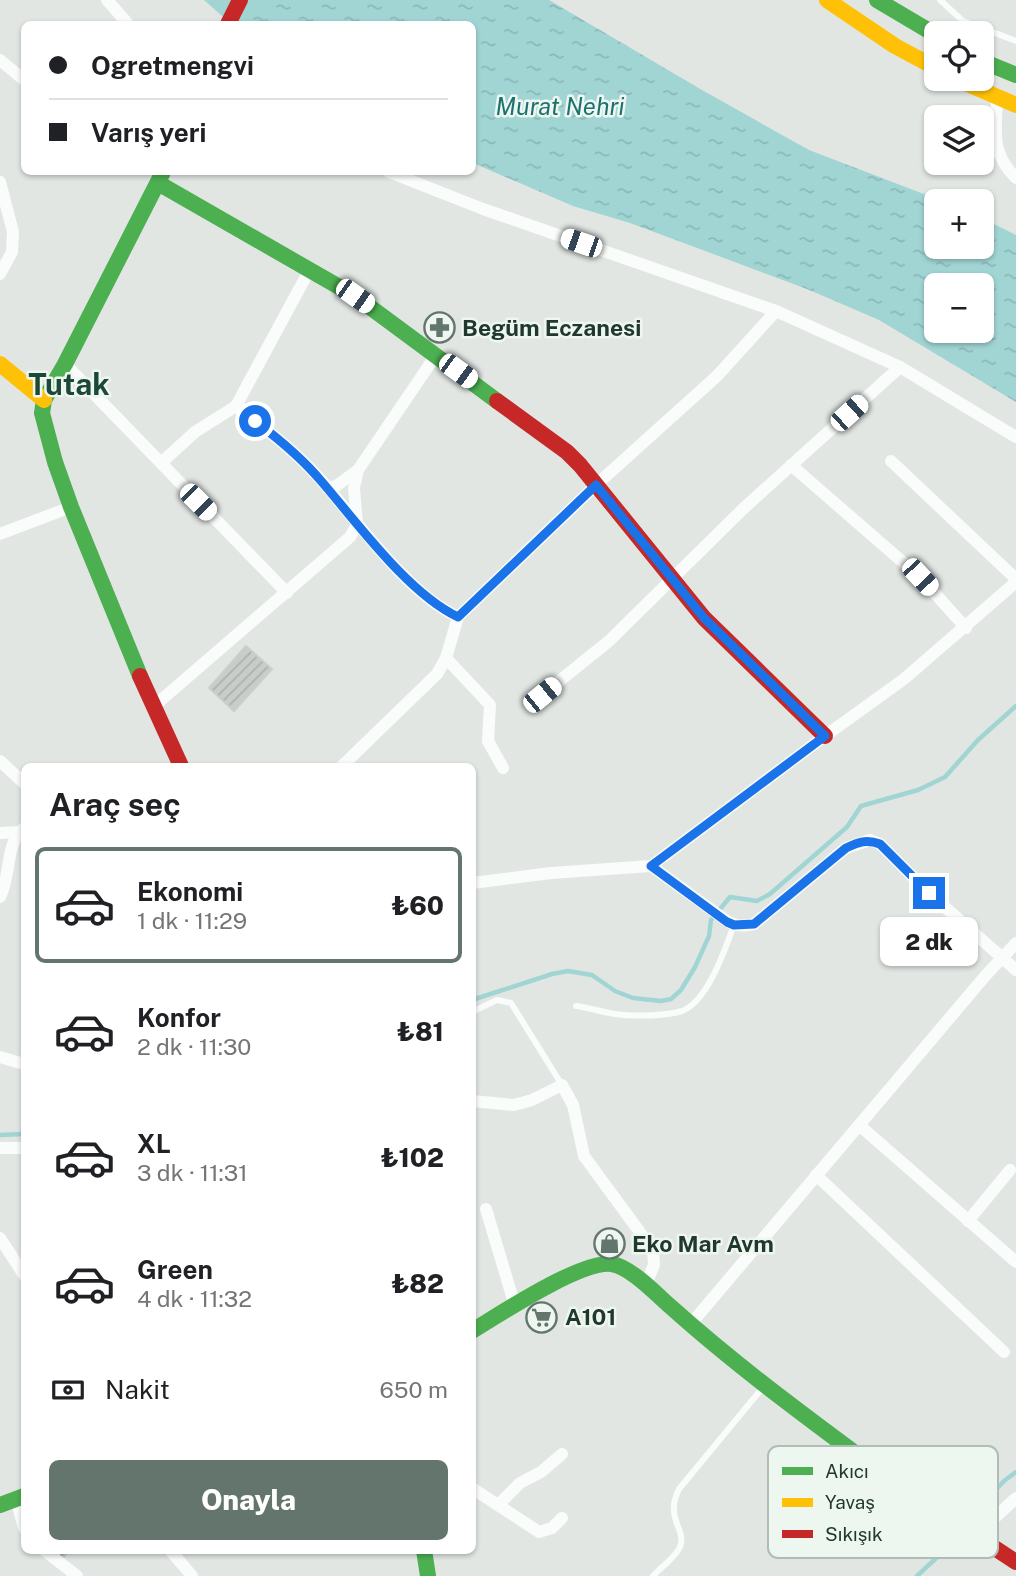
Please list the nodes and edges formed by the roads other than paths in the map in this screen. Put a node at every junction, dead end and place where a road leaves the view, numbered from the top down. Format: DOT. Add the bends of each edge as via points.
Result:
graph roads {
  1 [pos="107,0"];
  2 [pos="240,0"];
  3 [pos="827,0"];
  4 [pos="877,0"];
  5 [pos="940,0"];
  6 [pos="125,21"];
  7 [pos="230,21"];
  8 [pos="924,28"];
  9 [pos="1016,41"];
  10 [pos="0,60"];
  11 [pos="924,62"];
  12 [pos="994,66"];
  13 [pos="1011,73"];
  14 [pos="21,78"];
  15 [pos="982,91"];
  16 [pos="997,98"];
  17 [pos="1016,105"];
  18 [pos="397,175"];
  19 [pos="161,177"];
  20 [pos="1016,178"];
  21 [pos="0,182"];
  22 [pos="310,269"];
  23 [pos="0,274"];
  24 [pos="776,311"];
  25 [pos="436,355"];
  26 [pos="0,364"];
  27 [pos="65,364"];
  28 [pos="900,367"];
  29 [pos="44,400"];
  30 [pos="236,406"];
  31 [pos="1016,437"];
  32 [pos="891,461"];
  33 [pos="160,464"];
  34 [pos="791,464"];
  35 [pos="358,470"];
  36 [pos="596,485"];
  37 [pos="327,488"];
  38 [pos="71,507"];
  39 [pos="357,525"];
  40 [pos="0,534"];
  41 [pos="671,579"];
  42 [pos="1016,580"];
  43 [pos="287,593"];
  44 [pos="458,617"];
  45 [pos="965,628"];
  46 [pos="446,658"];
  47 [pos="542,695"];
  48 [pos="153,707"];
  49 [pos="825,736"];
  50 [pos="0,761"];
  51 [pos="180,763"];
  52 [pos="345,763"];
  53 [pos="503,768"];
  54 [pos="21,780"];
  55 [pos="21,830"];
  56 [pos="21,832"];
  57 [pos="0,833"];
  58 [pos="651,866"];
  59 [pos="476,882"];
  60 [pos="0,897"];
  61 [pos="731,923"];
  62 [pos="1016,943"];
  63 [pos="1002,958"];
  64 [pos="1016,970"];
  65 [pos="576,1006"];
  66 [pos="476,1010"];
  67 [pos="0,1056"];
  68 [pos="21,1063"];
  69 [pos="562,1085"];
  70 [pos="476,1101"];
  71 [pos="859,1125"];
  72 [pos="21,1148"];
  73 [pos="0,1149"];
  74 [pos="1010,1170"];
  75 [pos="816,1175"];
  76 [pos="486,1209"];
  77 [pos="968,1220"];
  78 [pos="0,1238"];
  79 [pos="1016,1262"];
  80 [pos="21,1270"];
  81 [pos="645,1286"];
  82 [pos="515,1306"];
  83 [pos="690,1325"];
  84 [pos="476,1329"];
  85 [pos="1004,1352"];
  86 [pos="765,1385"];
  87 [pos="845,1446"];
  88 [pos="562,1454"];
  89 [pos="476,1491"];
  90 [pos="20,1497"];
  91 [pos="1016,1498"];
  92 [pos="0,1505"];
  93 [pos="498,1505"];
  94 [pos="998,1513"];
  95 [pos="562,1518"];
  96 [pos="998,1551"];
  97 [pos="49,1554"];
  98 [pos="173,1554"];
  99 [pos="425,1554"];
  100 [pos="1016,1562"];
  101 [pos="77,1576"];
  102 [pos="192,1576"];
  103 [pos="428,1576"];
  104 [pos="653,1576"];
  1 -- 6 [label="street"];
  2 -- 7 [label="main road"];
  3 -- 11 [label="main road"];
  4 -- 8 [label="main road"];
  5 -- 9 [label="lane" via="963,22"];
  10 -- 14 [label="street"];
  12 -- 13 [label="main road"];
  13 -- 16 [label="main road"];
  15 -- 16 [label="main road"];
  16 -- 17 [label="main road"];
  16 -- 20 [label="street" via="998,155"];
  18 -- 24 [label="street"];
  19 -- 22 [label="main road"];
  19 -- 27 [label="main road"];
  21 -- 23 [label="street" via="13,232 12,252"];
  22 -- 25 [label="main road"];
  22 -- 30 [label="street"];
  24 -- 28 [label="street"];
  24 -- 36 [label="street" via="717,376"];
  25 -- 35 [label="street"];
  25 -- 36 [label="main road" via="567,452"];
  26 -- 29 [label="main road"];
  27 -- 29 [label="main road"];
  27 -- 33 [label="street"];
  28 -- 31 [label="street"];
  28 -- 34 [label="street"];
  29 -- 38 [label="main road" via="44,425"];
  30 -- 33 [label="street" via="195,432"];
  30 -- 37 [label="street" via="275,436"];
  32 -- 42 [label="street"];
  33 -- 43 [label="street"];
  34 -- 41 [label="street"];
  34 -- 45 [label="street" via="920,577"];
  35 -- 37 [label="street"];
  35 -- 39 [label="street" via="354,488"];
  36 -- 41 [label="main road"];
  36 -- 44 [label="street"];
  37 -- 39 [label="street"];
  38 -- 40 [label="street"];
  38 -- 48 [label="main road"];
  39 -- 43 [label="street" via="340,547"];
  39 -- 44 [label="street" via="439,608"];
  41 -- 47 [label="street" via="599,650"];
  41 -- 49 [label="main road" via="704,618"];
  42 -- 45 [label="street"];
  43 -- 48 [label="street"];
  44 -- 46 [label="street"];
  45 -- 49 [label="street" via="904,680"];
  46 -- 52 [label="street" via="437,674"];
  46 -- 53 [label="street" via="490,705 488,741"];
  48 -- 51 [label="main road"];
  49 -- 58 [label="street"];
  50 -- 54 [label="street"];
  55 -- 57 [label="street"];
  56 -- 60 [label="street"];
  58 -- 59 [label="street"];
  58 -- 61 [label="street"];
  61 -- 63 [label="street" via="754,924 846,848 870,841 880,844"];
  61 -- 65 [label="lane" via="720,961 702,994 687,1008 623,1015"];
  62 -- 63 [label="street"];
  63 -- 64 [label="street"];
  63 -- 71 [label="street"];
  66 -- 69 [label="lane" via="497,1000 512,1003"];
  67 -- 68 [label="street"];
  69 -- 70 [label="street" via="514,1105"];
  69 -- 81 [label="street" via="573,1105 584,1156 653,1250 654,1265"];
  71 -- 75 [label="street"];
  71 -- 77 [label="street"];
  72 -- 73 [label="street"];
  74 -- 77 [label="street"];
  75 -- 83 [label="street"];
  75 -- 85 [label="street"];
  76 -- 82 [label="street"];
  77 -- 79 [label="street"];
  78 -- 80 [label="street"];
  81 -- 82 [label="main road" via="611,1264 590,1269"];
  81 -- 83 [label="main road"];
  82 -- 84 [label="main road"];
  83 -- 86 [label="main road"];
  86 -- 87 [label="main road"];
  86 -- 104 [label="lane" via="680,1489 673,1512 680,1547"];
  88 -- 93 [label="street"];
  89 -- 93 [label="street"];
  90 -- 92 [label="main road"];
  91 -- 94 [label="street"];
  93 -- 95 [label="street" via="539,1532"];
  96 -- 100 [label="main road"];
  97 -- 101 [label="street"];
  98 -- 102 [label="street"];
  99 -- 103 [label="main road"];
}
